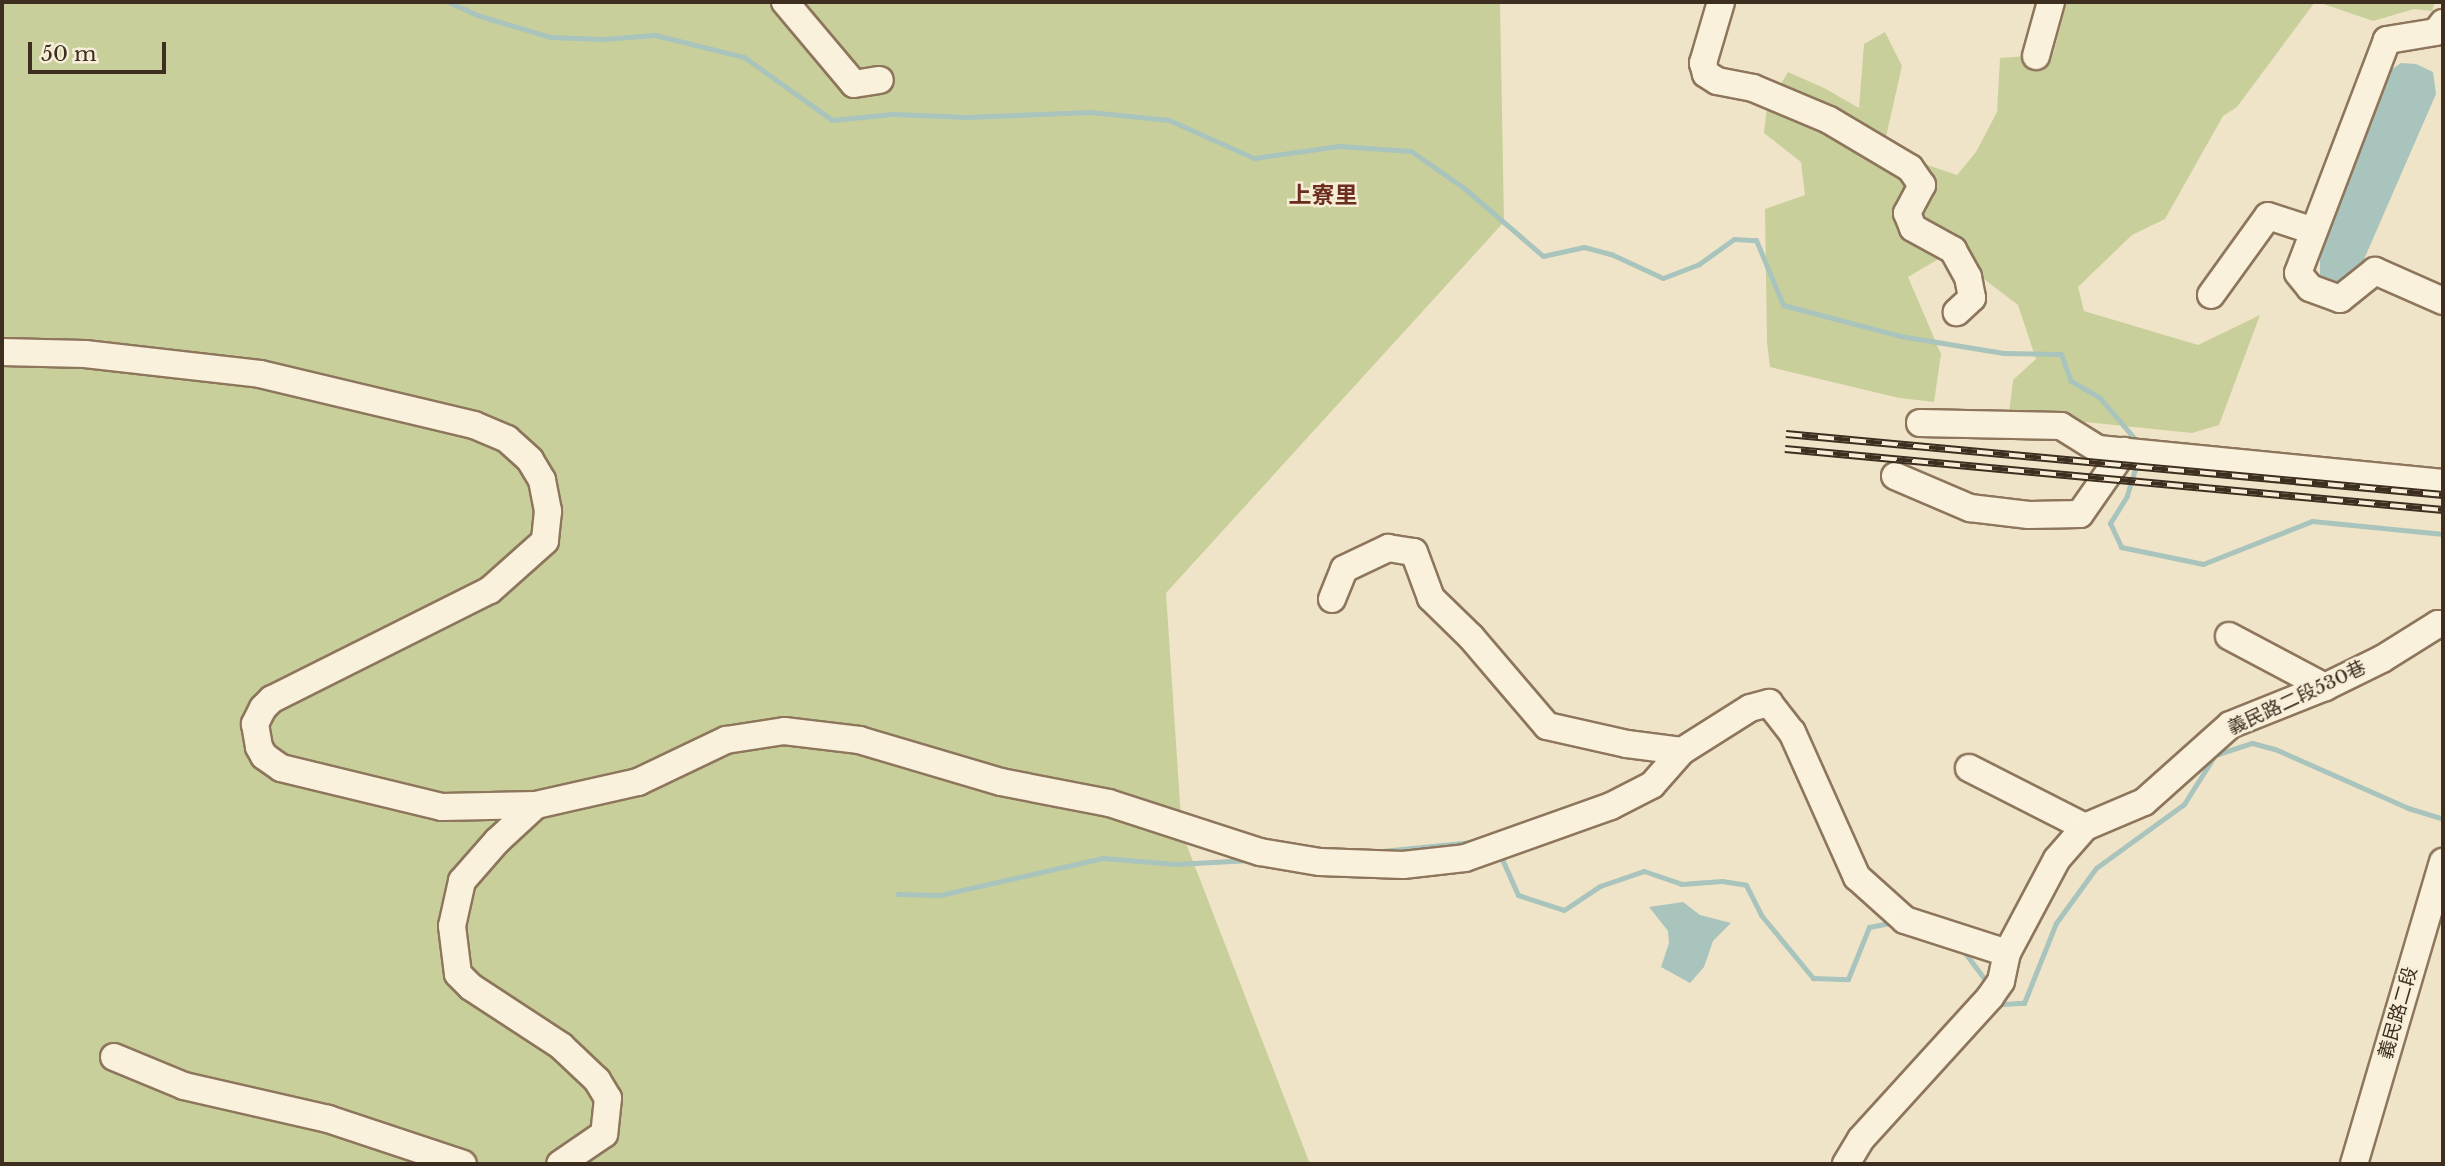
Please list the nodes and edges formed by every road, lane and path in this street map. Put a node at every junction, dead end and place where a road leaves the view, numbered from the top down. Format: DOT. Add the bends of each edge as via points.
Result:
graph roads {
  1 [pos="785,2"];
  2 [pos="1720,2"];
  3 [pos="2051,2"];
  4 [pos="2443,23"];
  5 [pos="2036,56"];
  6 [pos="880,80"];
  7 [pos="2314,231"];
  8 [pos="2211,295"];
  9 [pos="2443,301"];
  10 [pos="1957,312"];
  11 [pos="2,352"];
  12 [pos="1920,423"];
  13 [pos="2124,452"];
  14 [pos="1895,476"];
  15 [pos="2443,483"];
  16 [pos="1332,599"];
  17 [pos="2443,624"];
  18 [pos="2229,636"];
  19 [pos="2325,687"];
  20 [pos="1682,751"];
  21 [pos="1969,768"];
  22 [pos="536,805"];
  23 [pos="2085,827"];
  24 [pos="2443,862"];
  25 [pos="2007,953"];
  26 [pos="114,1058"];
  27 [pos="463,1164"];
  28 [pos="559,1164"];
  29 [pos="1846,1164"];
  30 [pos="2354,1164"];
  1 -- 6 [label="street" via="854,84"];
  2 -- 10 [label="street" via="1703,63 1706,74 1829,120 1910,168 1922,186 1908,213 1913,228 1952,250 1968,277 1972,298"];
  3 -- 5 [label="street"];
  4 -- 7 [label="street" via="2435,32 2386,40"];
  7 -- 8 [label="street" via="2268,216"];
  7 -- 9 [label="street" via="2298,273 2310,288 2340,299 2375,271"];
  11 -- 22 [label="street" via="85,354 260,374 474,425 507,439 530,460 542,481 548,511 545,541 490,590 272,699 262,708 255,734 264,756 281,768 442,807"];
  12 -- 13 [label="street" via="2061,426 2098,449"];
  13 -- 14 [label="street" via="2080,514 2029,516 1970,508"];
  13 -- 15 [label="street"];
  16 -- 20 [label="street" via="1344,569 1388,548 1414,552 1431,598 1547,726"];
  17 -- 19 [label="street, 義民路二段530巷"];
  18 -- 19 [label="street"];
  19 -- 23 [label="street, 義民路二段530巷" via="2230,724 2144,802"];
  20 -- 22 [label="street" via="1652,785 1611,806 1465,858 1403,865 1320,862 1260,852 1109,803 1001,782 859,740 784,731 726,740 638,782"];
  20 -- 25 [label="street" via="1750,708 1769,703 1792,732 1857,877 1905,920"];
  21 -- 23 [label="street"];
  22 -- 28 [label="street" via="462,881 452,926 458,974 561,1046 597,1080 608,1098 604,1134"];
  23 -- 25 [label="street, 義民路二段530巷" via="2057,859"];
  24 -- 30 [label="street, 義民路二段"];
  25 -- 29 [label="street, 義民路二段530巷" via="2001,981 1990,997 1861,1139"];
  26 -- 27 [label="street" via="184,1086 328,1119"];
}
